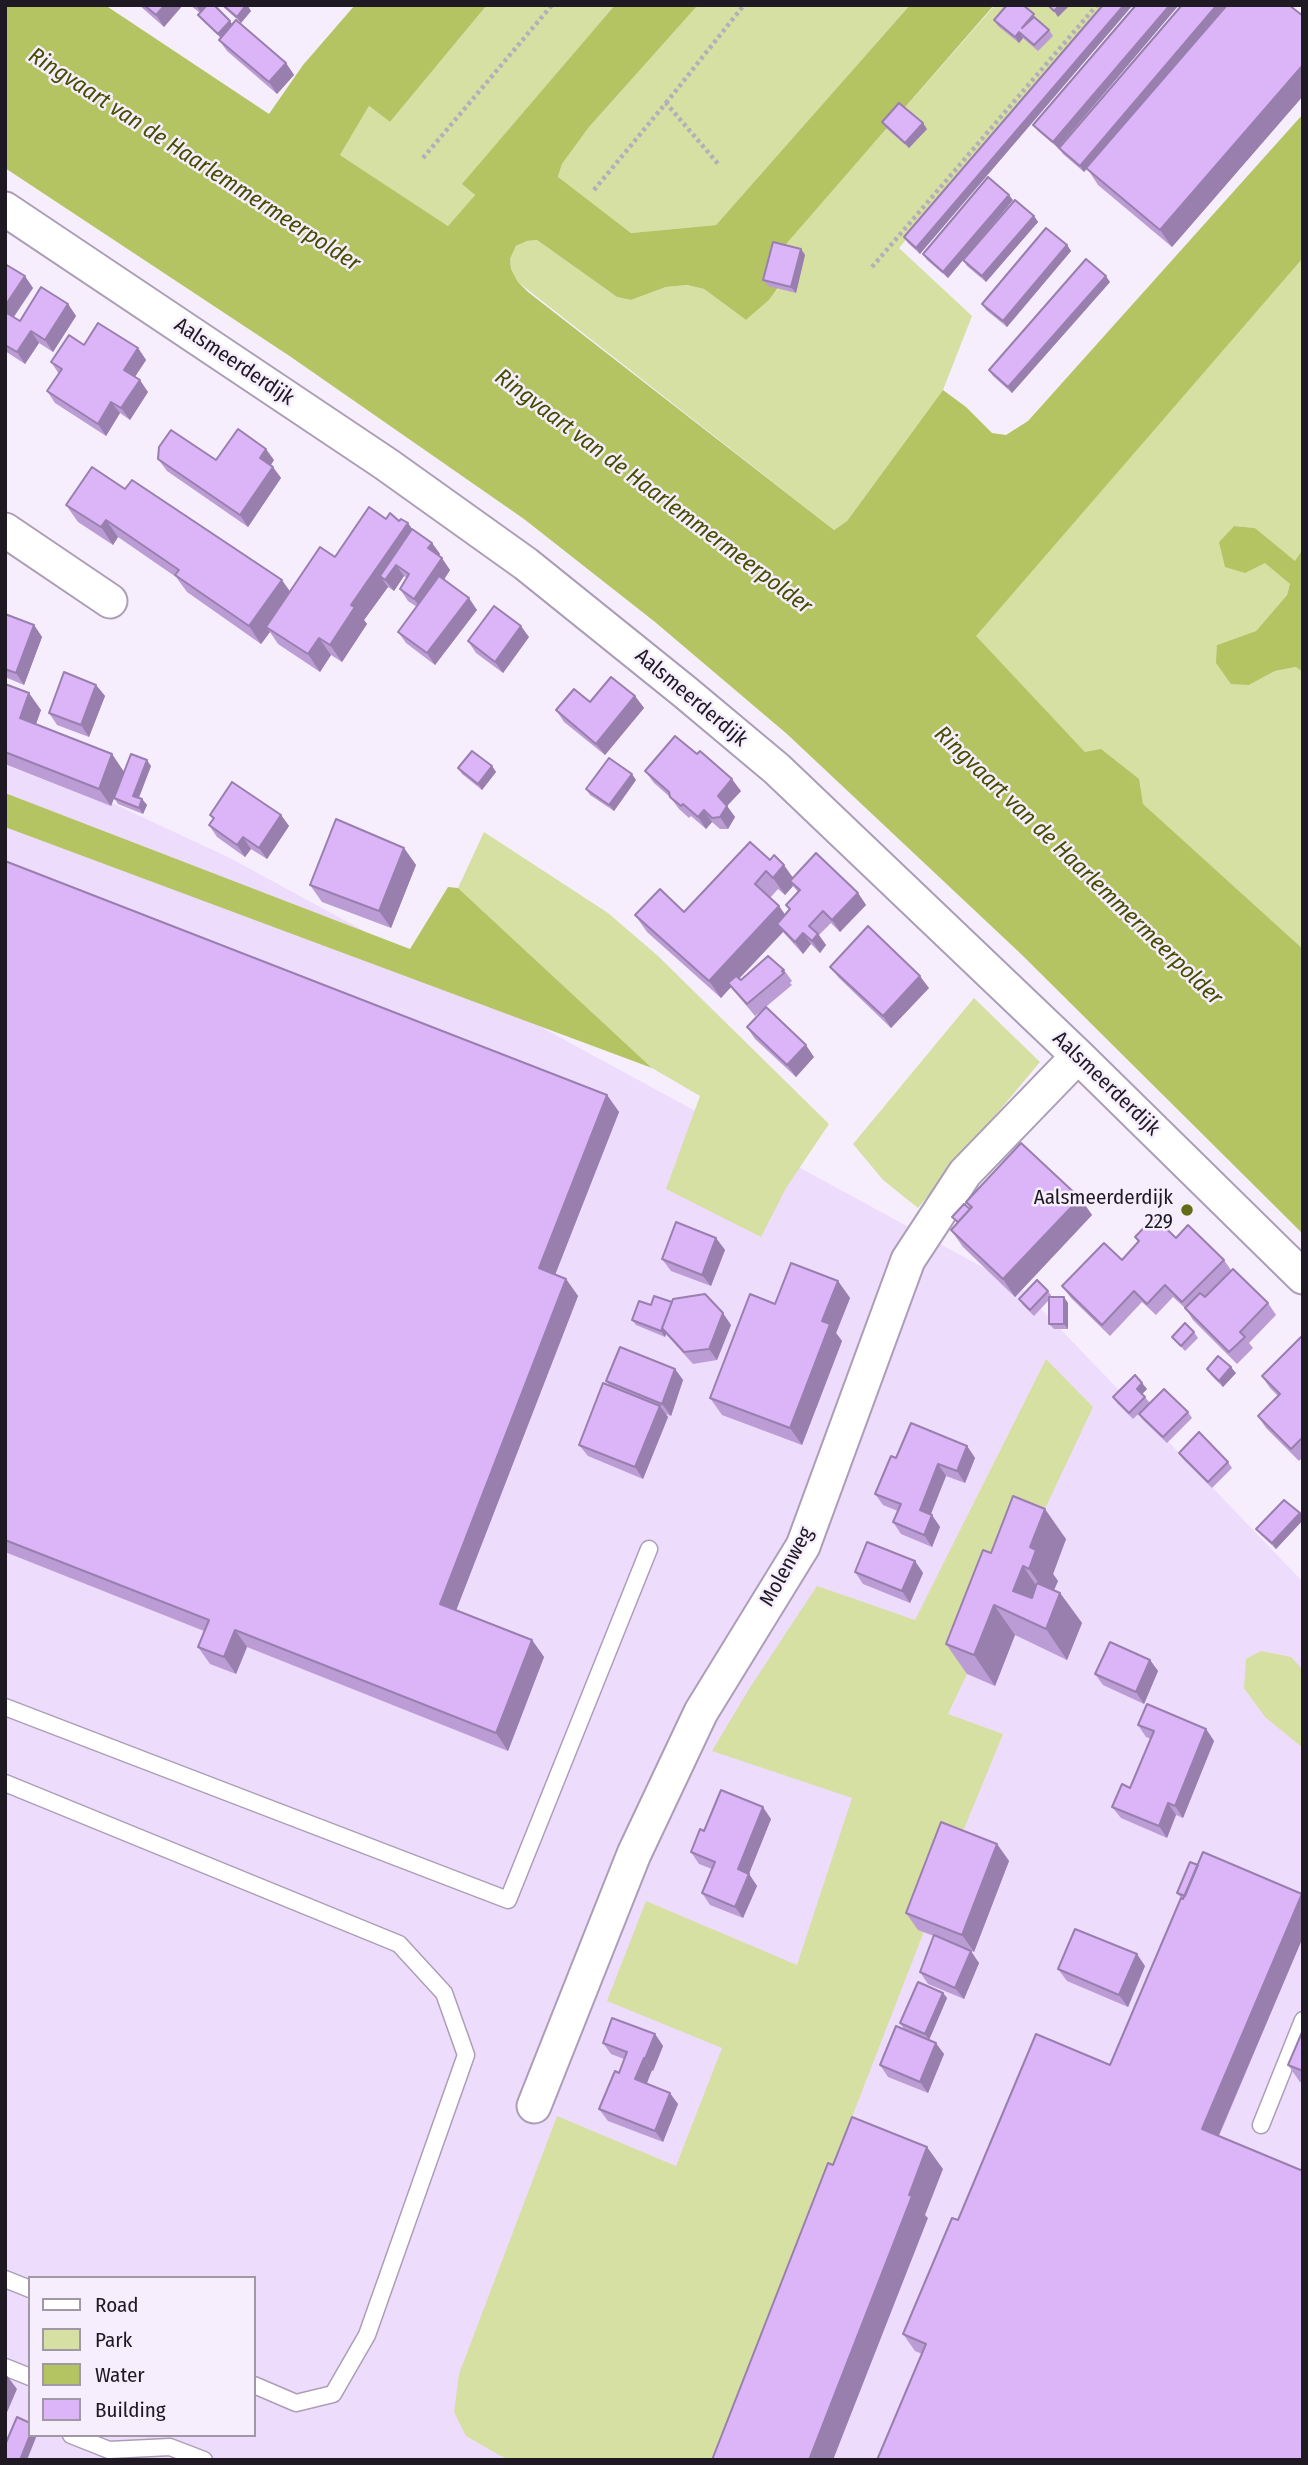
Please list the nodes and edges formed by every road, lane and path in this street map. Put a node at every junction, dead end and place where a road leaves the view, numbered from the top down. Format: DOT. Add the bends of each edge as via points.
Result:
graph roads {
  1 [pos="552,5"];
  2 [pos="744,5"];
  3 [pos="1097,5"];
  4 [pos="666,103"];
  5 [pos="423,158"];
  6 [pos="720,166"];
  7 [pos="594,190"];
  8 [pos="5,208"];
  9 [pos="872,267"];
  10 [pos="5,530"];
  11 [pos="110,601"];
  12 [pos="1078,1056"];
  13 [pos="1303,1277"];
  14 [pos="649,1549"];
  15 [pos="5,1707"];
  16 [pos="5,1783"];
  17 [pos="1303,2020"];
  18 [pos="534,2106"];
  19 [pos="1261,2125"];
  20 [pos="5,2279"];
  21 [pos="28,2288"];
  22 [pos="5,2367"];
  23 [pos="28,2375"];
  24 [pos="256,2386"];
  25 [pos="76,2437"];
  26 [pos="204,2460"];
  1 -- 5 [label="path"];
  2 -- 4 [label="path"];
  3 -- 9 [label="path"];
  4 -- 6 [label="path"];
  4 -- 7 [label="path"];
  8 -- 12 [label="street, Aalsmeerderdijk" via="386,464 526,564 777,769"];
  10 -- 11 [label="street"];
  12 -- 13 [label="street, Aalsmeerderdijk"];
  12 -- 18 [label="street, Molenweg" via="965,1173 908,1260 803,1546 701,1712 634,1854"];
  14 -- 15 [label="lane" via="508,1900"];
  16 -- 24 [label="lane" via="399,1944 444,1993 466,2054 367,2335 333,2394 296,2403"];
  17 -- 19 [label="lane"];
  20 -- 21 [label="lane"];
  22 -- 23 [label="lane"];
  25 -- 26 [label="lane" via="109,2450 170,2447"];
}
